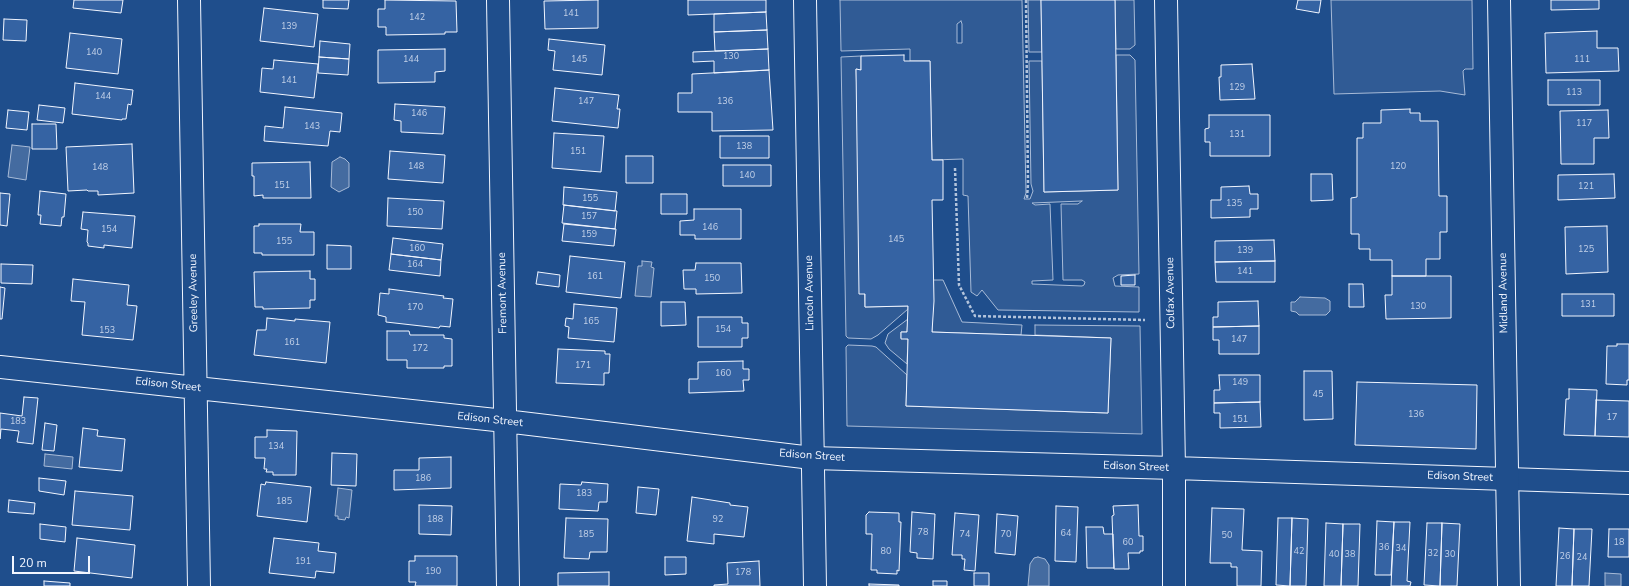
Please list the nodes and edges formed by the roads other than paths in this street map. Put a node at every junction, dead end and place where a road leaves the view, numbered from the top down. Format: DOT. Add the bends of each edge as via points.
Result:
graph roads {
  1 [pos="189,0"];
  2 [pos="498,0"];
  3 [pos="805,0"];
  4 [pos="1166,0"];
  5 [pos="1499,0"];
  6 [pos="0,366"];
  7 [pos="195,388"];
  8 [pos="505,421"];
  9 [pos="812,458"];
  10 [pos="1174,468"];
  11 [pos="1507,479"];
  12 [pos="1629,483"];
  13 [pos="199,586"];
  14 [pos="508,586"];
  15 [pos="815,586"];
  16 [pos="1174,586"];
  17 [pos="1509,586"];
  1 -- 7 [label="street, Greeley Avenue"];
  2 -- 8 [label="street, Fremont Avenue"];
  3 -- 9 [label="street, Lincoln Avenue"];
  4 -- 10 [label="street, Colfax Avenue"];
  5 -- 11 [label="street, Midland Avenue"];
  6 -- 7 [label="street, Edison Street"];
  7 -- 8 [label="street, Edison Street"];
  7 -- 13 [label="street, Greeley Avenue"];
  8 -- 9 [label="street, Edison Street"];
  8 -- 14 [label="street, Fremont Avenue"];
  9 -- 10 [label="street, Edison Street"];
  9 -- 15 [label="street, Lincoln Avenue"];
  10 -- 11 [label="street, Edison Street"];
  10 -- 16 [label="street, Colfax Avenue"];
  11 -- 12 [label="street, Edison Street"];
  11 -- 17 [label="street, Midland Avenue"];
}
